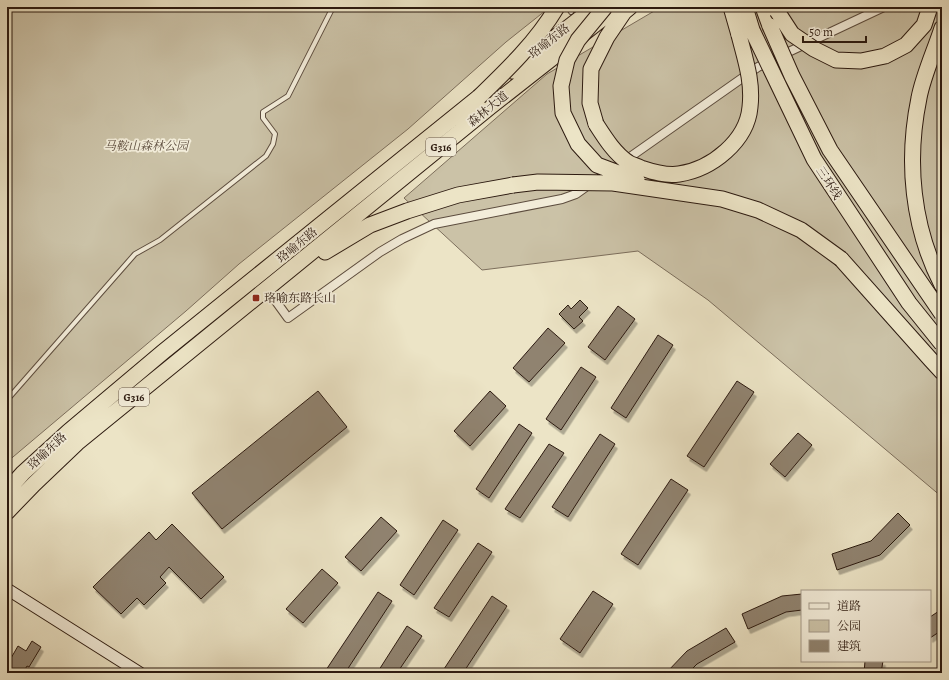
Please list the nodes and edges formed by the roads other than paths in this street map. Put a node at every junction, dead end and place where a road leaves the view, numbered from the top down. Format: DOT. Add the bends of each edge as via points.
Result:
graph roads {
  1 [pos="333,7"];
  2 [pos="557,7"];
  3 [pos="595,7"];
  4 [pos="605,7"];
  5 [pos="617,7"];
  6 [pos="630,7"];
  7 [pos="731,7"];
  8 [pos="745,7"];
  9 [pos="763,7"];
  10 [pos="775,7"];
  11 [pos="884,7"];
  12 [pos="930,7"];
  13 [pos="572,9"];
  14 [pos="942,18"];
  15 [pos="942,28"];
  16 [pos="931,61"];
  17 [pos="479,97"];
  18 [pos="722,199"];
  19 [pos="942,285"];
  20 [pos="246,286"];
  21 [pos="267,289"];
  22 [pos="942,314"];
  23 [pos="942,344"];
  24 [pos="942,372"];
  25 [pos="7,400"];
  26 [pos="7,491"];
  27 [pos="7,512"];
  28 [pos="7,589"];
  29 [pos="140,673"];
  1 -- 25 [label="lane" via="288,96 263,112 263,118 275,134 266,156 160,240 135,254"];
  2 -- 17 [label="highway, bridge" via="515,62"];
  3 -- 17 [label="highway, 珞喻东路 / G316, bridge"];
  4 -- 18 [label="highway, bridge" via="578,40 567,60 561,86 563,113 578,144 597,165 638,180"];
  5 -- 21 [label="highway, 森林大道 / G316"];
  6 -- 7 [label="highway, bridge" via="606,38 591,69 590,103 596,124 608,143 630,163 654,173 679,174 697,169 720,157 733,144 744,127 750,108 751,83"];
  8 -- 23 [label="highway, 三环线, bridge" via="752,30 814,159 909,303"];
  9 -- 22 [label="highway, 三环线, bridge" via="792,76 830,150"];
  10 -- 12 [label="highway, bridge" via="792,34 814,49 836,60 861,61 885,56 906,44 924,25"];
  11 -- 21 [label="street" via="758,67 576,194 434,224 380,252 288,318"];
  13 -- 20 [label="highway, 森林大道 / G316" via="278,248"];
  14 -- 16 [label="highway"];
  15 -- 16 [label="highway"];
  16 -- 19 [label="highway" via="919,96 912,137 913,184 921,233"];
  17 -- 20 [label="highway, 珞喻东路 / G316"];
  18 -- 21 [label="highway, bridge" via="613,183 538,182 458,195 370,225"];
  18 -- 24 [label="highway, bridge" via="758,210 801,230 842,259"];
  20 -- 26 [label="highway, 珞喻东路 / G316" via="68,432"];
  21 -- 27 [label="highway, 珞喻东路 / G316" via="77,444"];
  28 -- 29 [label="main road"];
}
